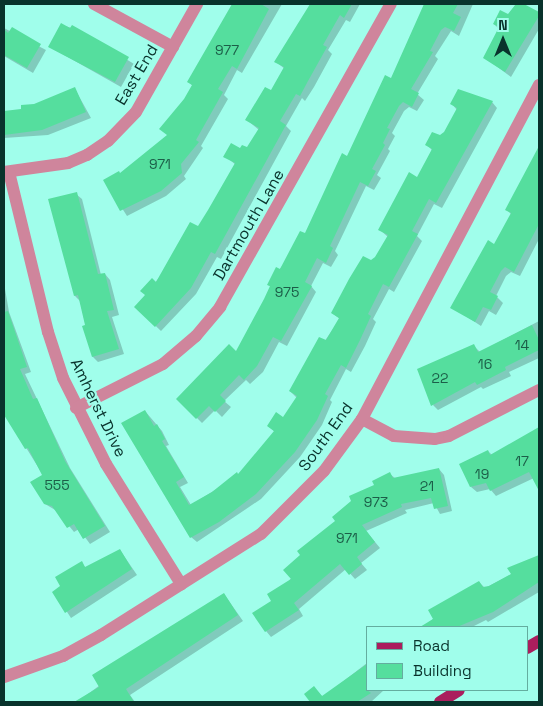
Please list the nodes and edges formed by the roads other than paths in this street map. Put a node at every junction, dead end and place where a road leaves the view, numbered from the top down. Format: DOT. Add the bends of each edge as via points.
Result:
graph roads {
  1 [pos="94,4"];
  2 [pos="197,4"];
  3 [pos="391,4"];
  4 [pos="173,47"];
  5 [pos="539,85"];
  6 [pos="6,172"];
  7 [pos="539,390"];
  8 [pos="76,408"];
  9 [pos="362,419"];
  10 [pos="181,584"];
  11 [pos="539,641"];
  12 [pos="528,647"];
  13 [pos="4,677"];
  14 [pos="457,691"];
  15 [pos="440,702"];
  1 -- 4 [label="street"];
  2 -- 4 [label="street, East End"];
  3 -- 8 [label="street, Dartmouth Lane" via="220,307 196,336 163,364"];
  4 -- 6 [label="street, East End" via="136,112 108,141 68,163"];
  5 -- 9 [label="street, South End"];
  6 -- 8 [label="street, Amherst Drive" via="48,332"];
  7 -- 9 [label="street" via="449,436 435,439 394,436"];
  8 -- 10 [label="street, Amherst Drive" via="106,464"];
  9 -- 10 [label="street, South End" via="324,471 282,516 261,534"];
  10 -- 13 [label="street, South End" via="63,656"];
  11 -- 12 [label="main road"];
  14 -- 15 [label="main road"];
}
